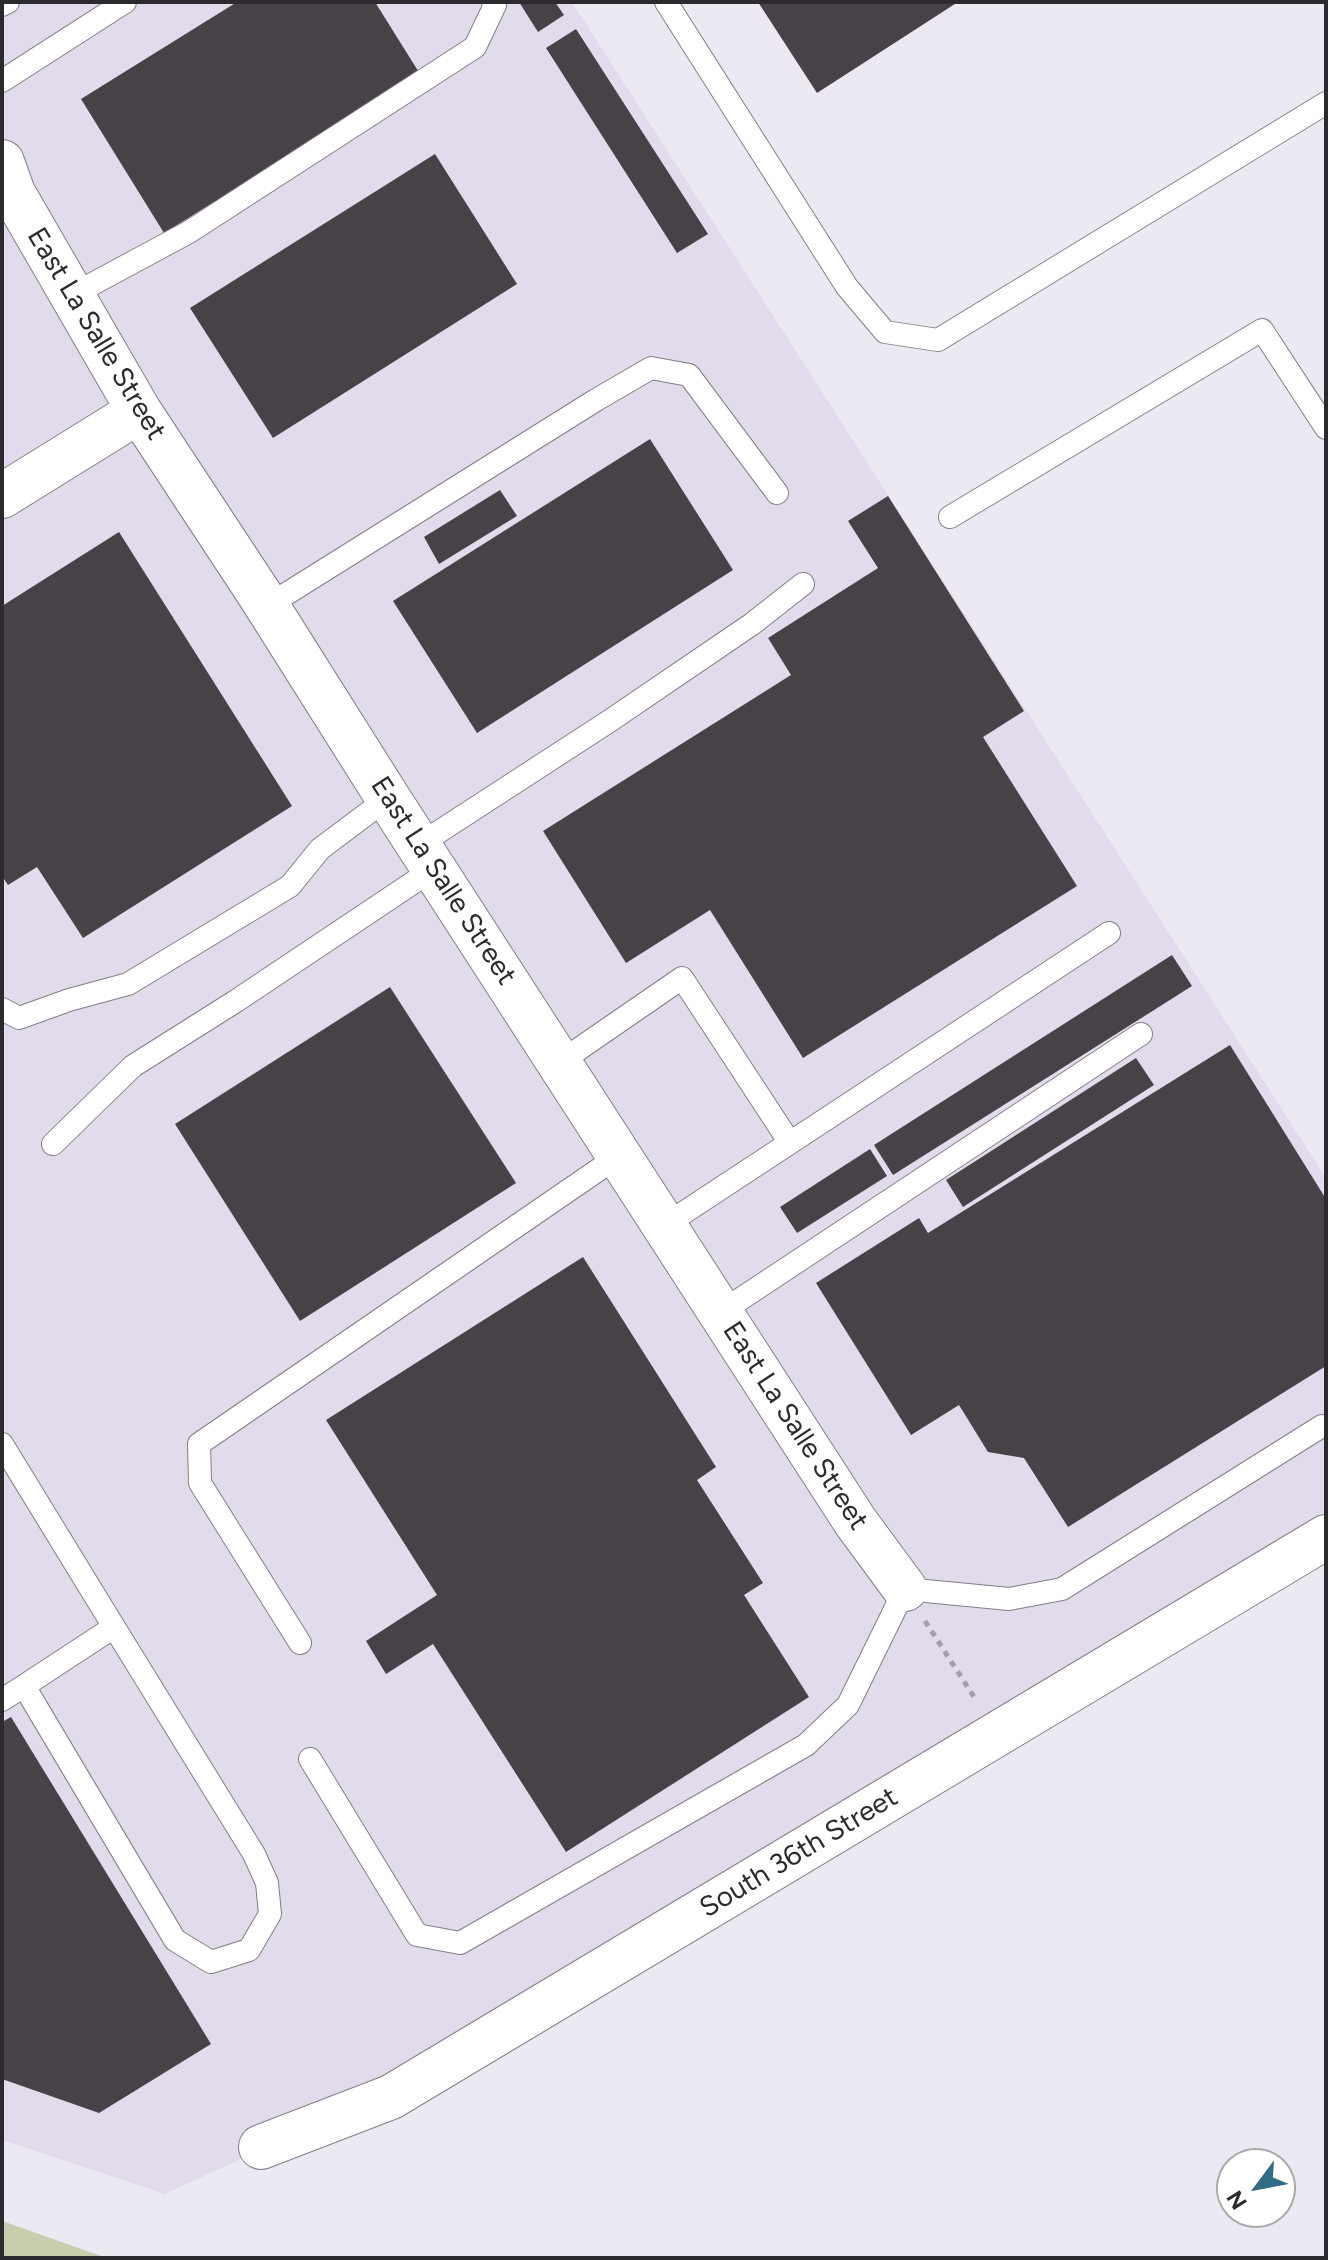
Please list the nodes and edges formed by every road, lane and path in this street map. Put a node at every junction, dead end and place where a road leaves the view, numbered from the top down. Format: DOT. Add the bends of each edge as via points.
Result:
graph roads {
  1 [pos="8,2"];
  2 [pos="125,2"];
  3 [pos="493,2"];
  4 [pos="666,2"];
  5 [pos="2,5"];
  6 [pos="2,81"];
  7 [pos="1326,103"];
  8 [pos="2,162"];
  9 [pos="72,295"];
  10 [pos="139,411"];
  11 [pos="1326,428"];
  12 [pos="777,493"];
  13 [pos="2,496"];
  14 [pos="950,517"];
  15 [pos="803,584"];
  16 [pos="267,606"];
  17 [pos="388,798"];
  18 [pos="427,856"];
  19 [pos="1109,933"];
  20 [pos="2,1009"];
  21 [pos="1141,1034"];
  22 [pos="560,1062"];
  23 [pos="790,1143"];
  24 [pos="53,1144"];
  25 [pos="620,1155"];
  26 [pos="665,1225"];
  27 [pos="721,1312"];
  28 [pos="1322,1426"];
  29 [pos="2,1444"];
  30 [pos="1326,1537"];
  31 [pos="905,1589"];
  32 [pos="114,1627"];
  33 [pos="300,1643"];
  34 [pos="24,1686"];
  35 [pos="2,1700"];
  36 [pos="979,1705"];
  37 [pos="310,1759"];
  38 [pos="261,2147"];
  1 -- 5 [label="lane"];
  2 -- 6 [label="lane"];
  3 -- 9 [label="lane" via="475,47 189,232"];
  4 -- 7 [label="lane" via="847,287 885,332 938,340"];
  8 -- 9 [label="street, East La Salle Street" via="13,193"];
  9 -- 10 [label="street, East La Salle Street"];
  10 -- 13 [label="street"];
  10 -- 16 [label="street, East La Salle Street"];
  11 -- 14 [label="lane" via="1262,330"];
  12 -- 16 [label="lane" via="689,375 651,368"];
  15 -- 18 [label="lane"];
  16 -- 17 [label="street, East La Salle Street"];
  17 -- 18 [label="street, East La Salle Street"];
  17 -- 20 [label="lane" via="320,849 290,886 128,984 19,1018"];
  18 -- 22 [label="street, East La Salle Street"];
  18 -- 24 [label="lane" via="133,1066"];
  19 -- 23 [label="lane"];
  21 -- 27 [label="lane"];
  22 -- 23 [label="lane" via="682,978"];
  22 -- 25 [label="street, East La Salle Street"];
  23 -- 26 [label="lane"];
  25 -- 26 [label="street, East La Salle Street"];
  25 -- 33 [label="lane" via="199,1444 200,1483"];
  26 -- 27 [label="street, East La Salle Street"];
  27 -- 31 [label="street, East La Salle Street" via="855,1521"];
  28 -- 31 [label="lane" via="1062,1589 1009,1599"];
  29 -- 32 [label="lane"];
  30 -- 38 [label="street, South 36th Street" via="391,2097"];
  31 -- 36 [label="path"];
  31 -- 37 [label="lane" via="848,1705 806,1745 460,1943 417,1935"];
  32 -- 34 [label="lane"];
  32 -- 34 [label="lane" via="267,1883 270,1914 249,1950 211,1962 175,1940"];
  34 -- 35 [label="lane"];
}
